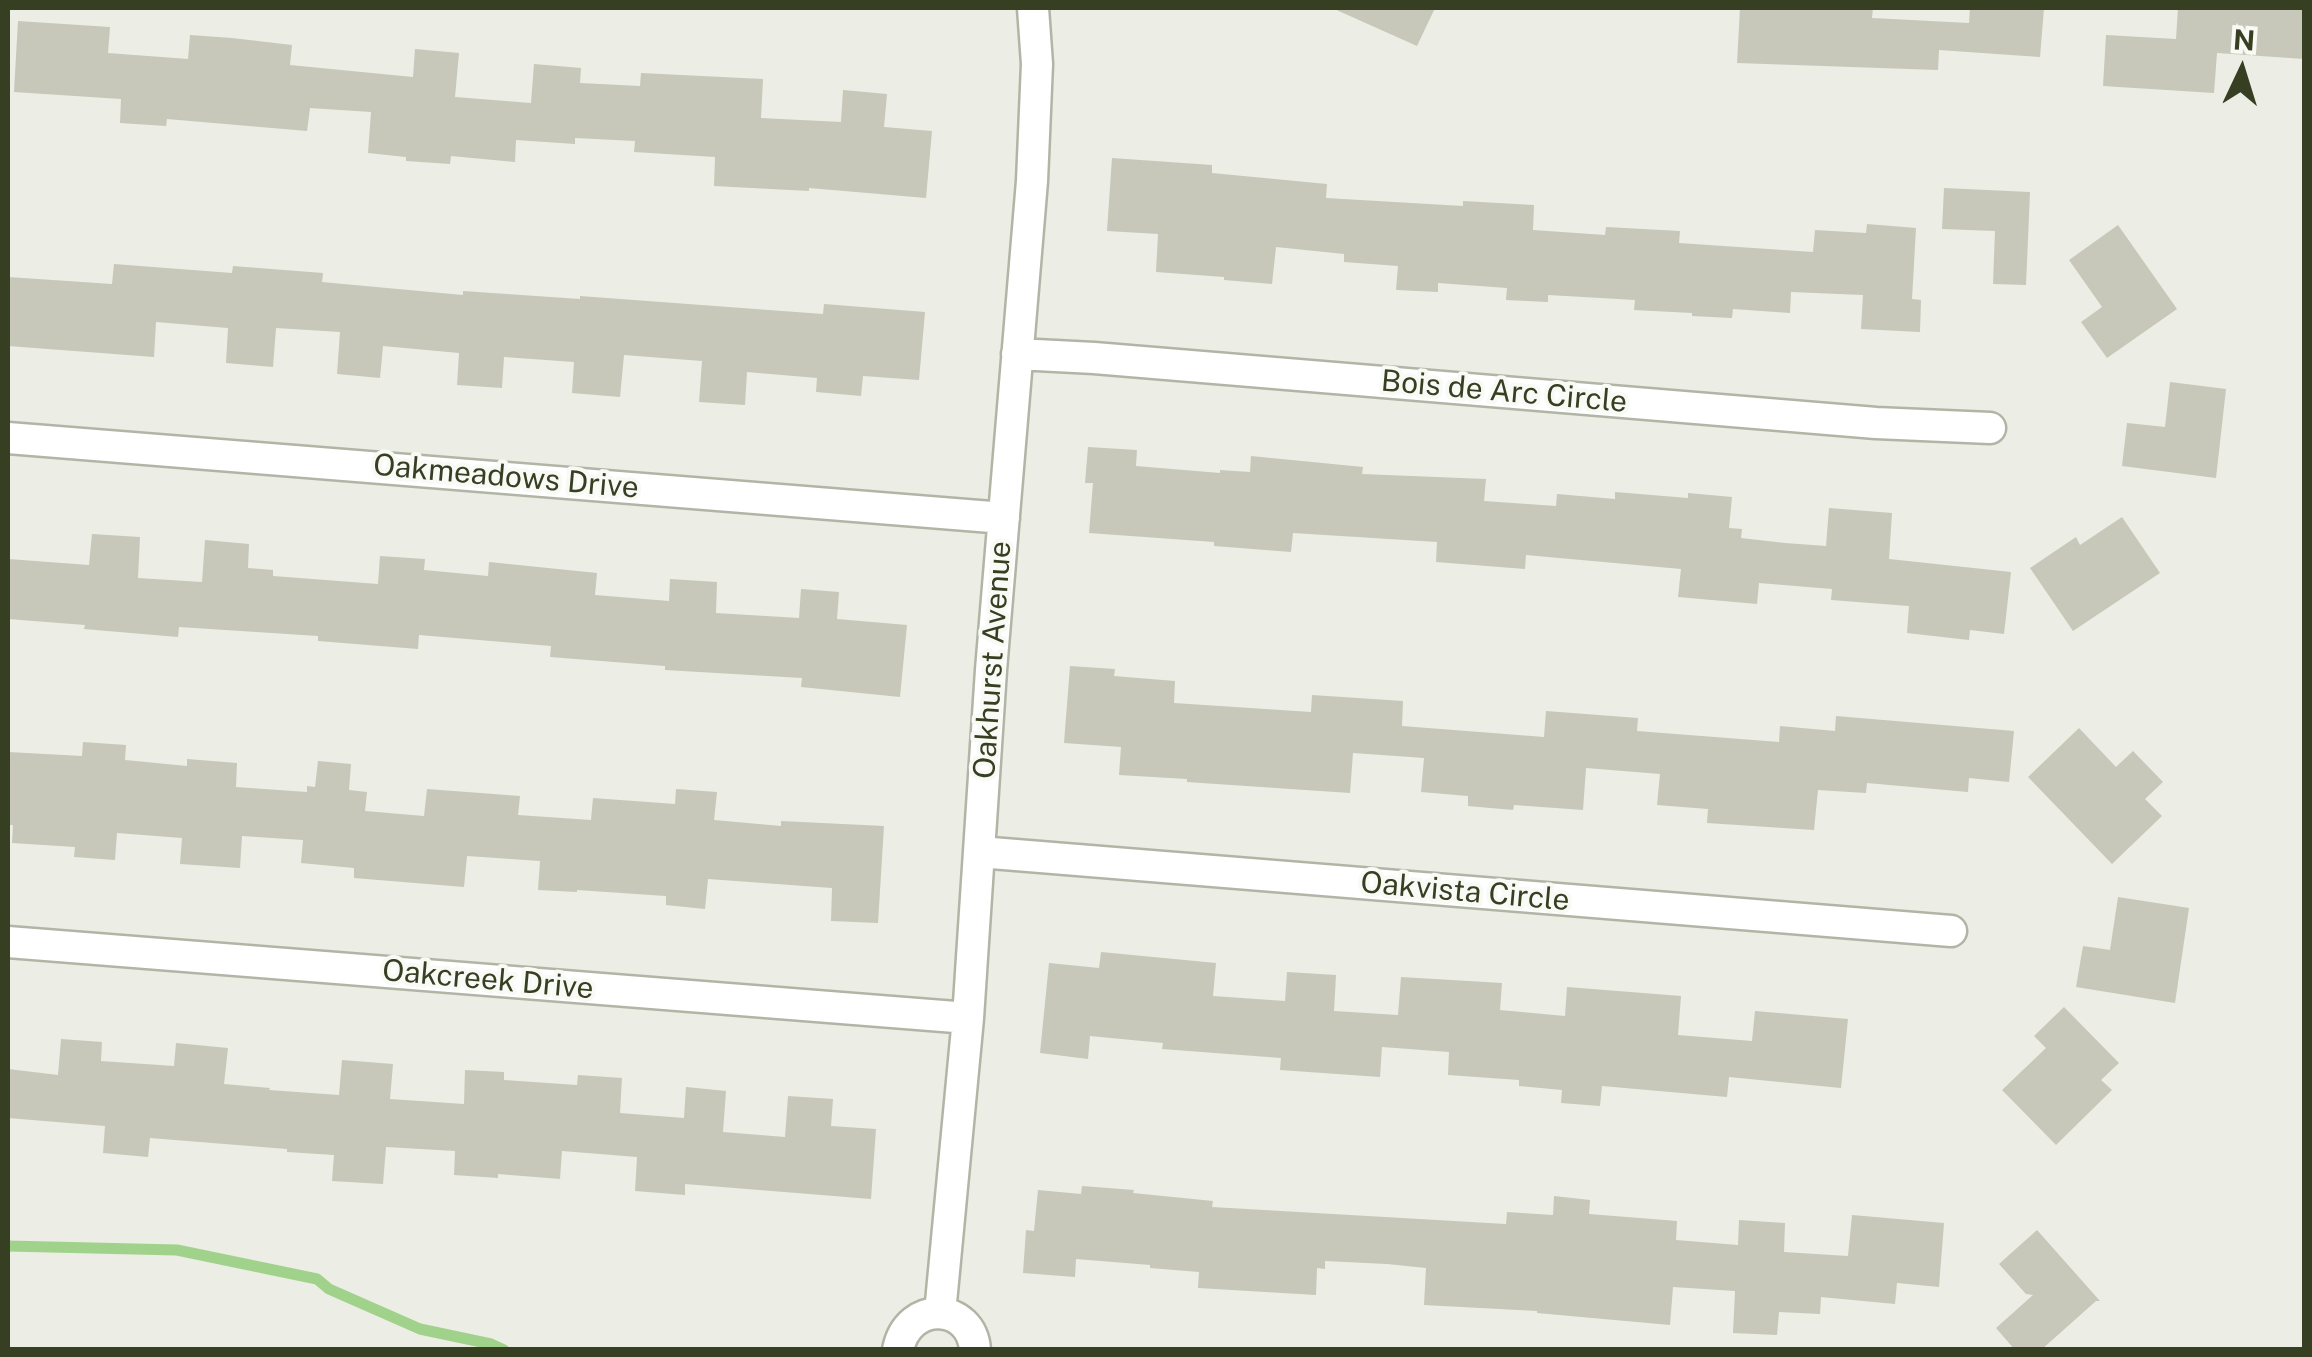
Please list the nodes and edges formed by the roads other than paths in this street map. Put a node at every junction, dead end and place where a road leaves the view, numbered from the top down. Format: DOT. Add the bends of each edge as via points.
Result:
graph roads {
  1 [pos="1019,8"];
  2 [pos="1033,8"];
  3 [pos="1017,354"];
  4 [pos="1990,428"];
  5 [pos="8,438"];
  6 [pos="1004,518"];
  7 [pos="979,852"];
  8 [pos="1950,930"];
  9 [pos="8,942"];
  10 [pos="968,1018"];
  11 [pos="940,1313"];
  12 [pos="898,1350"];
  13 [pos="975,1350"];
  1 -- 2 [label="street"];
  2 -- 3 [label="street, Oakhurst Avenue" via="1032,161"];
  3 -- 4 [label="street, Bois de Arc Circle"];
  3 -- 6 [label="street, Oakhurst Avenue"];
  5 -- 6 [label="street, Oakmeadows Drive"];
  6 -- 7 [label="street, Oakhurst Avenue"];
  7 -- 8 [label="street, Oakvista Circle"];
  7 -- 10 [label="street, Oakhurst Avenue"];
  9 -- 10 [label="street, Oakcreek Drive"];
  10 -- 11 [label="street, Oakhurst Avenue"];
  11 -- 12 [label="street" via="912,1321"];
  11 -- 13 [label="street" via="968,1328"];
}
